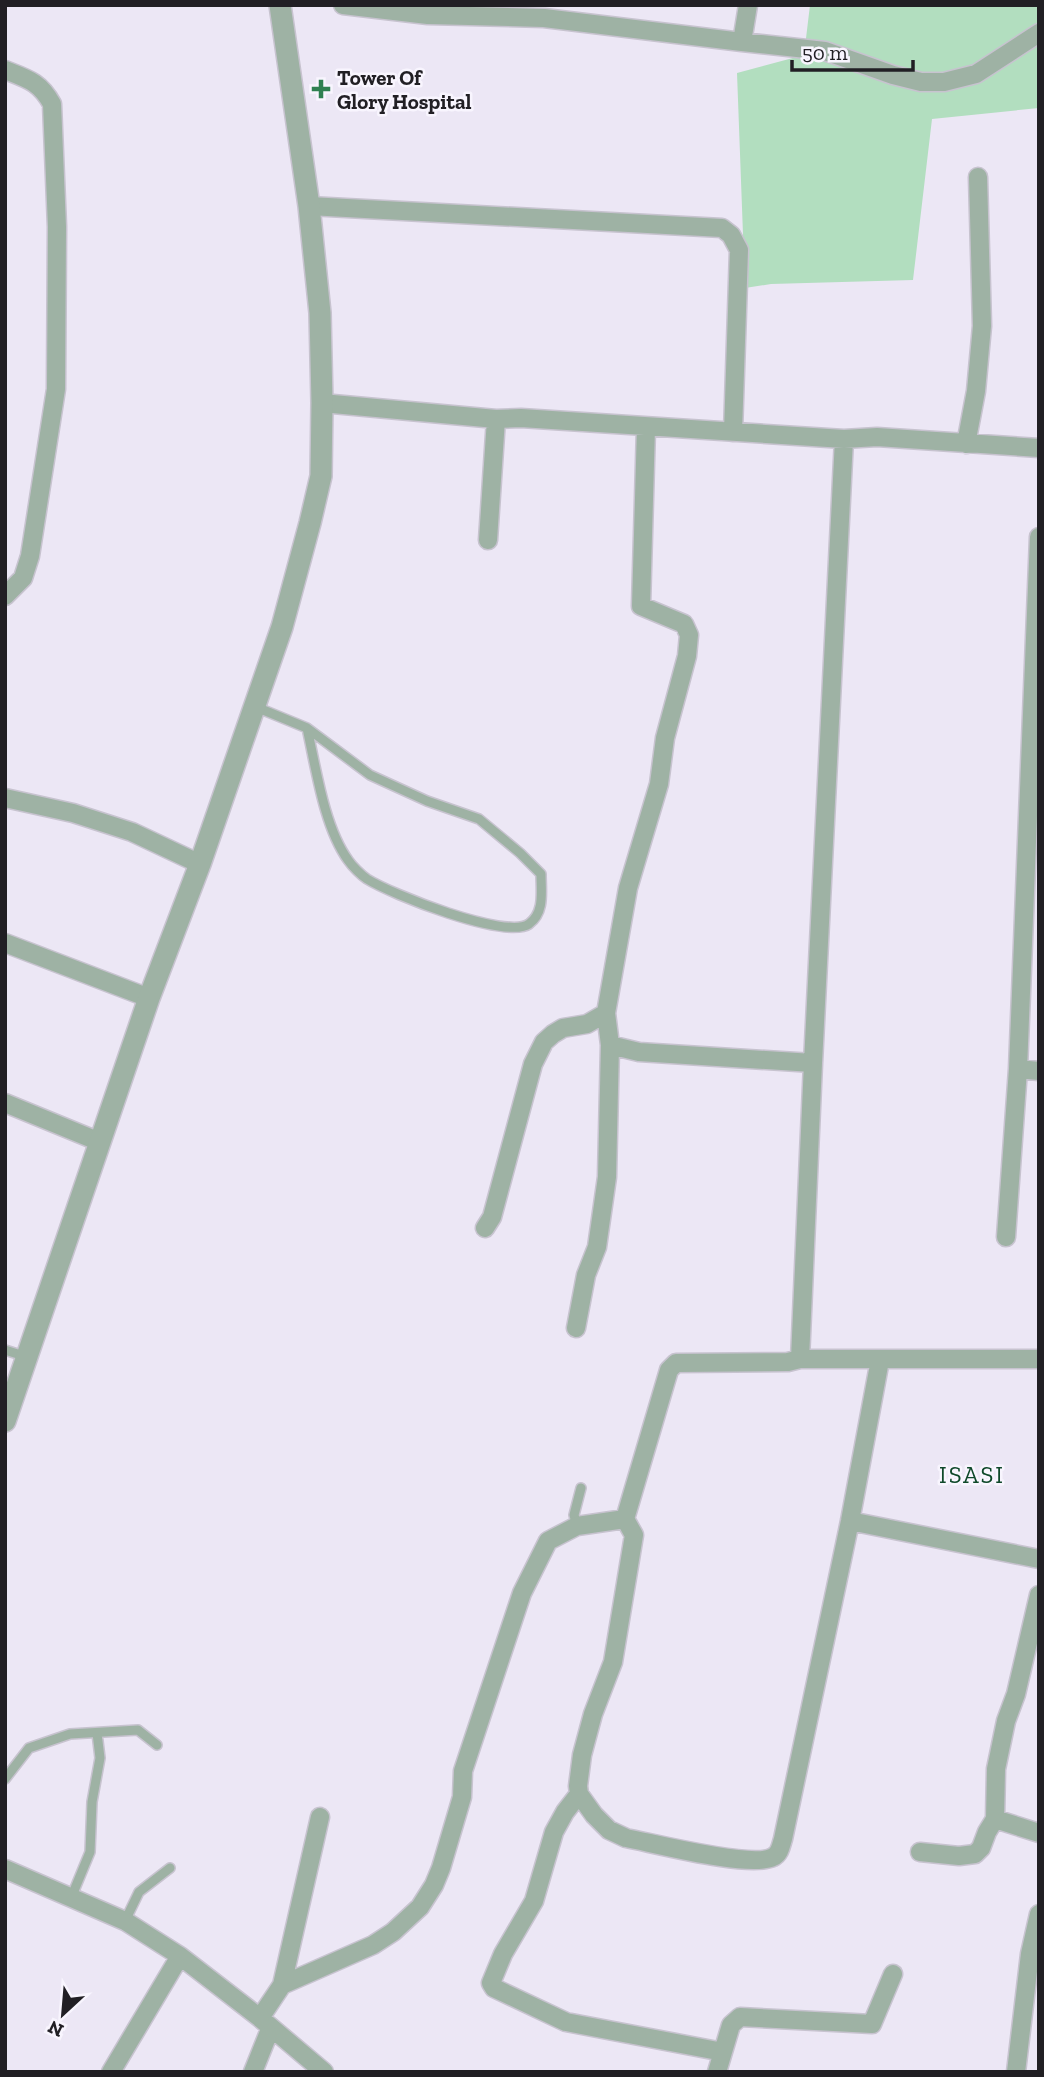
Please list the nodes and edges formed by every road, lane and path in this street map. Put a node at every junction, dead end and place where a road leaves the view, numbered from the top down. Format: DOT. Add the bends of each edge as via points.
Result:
graph roads {
  1 [pos="280,5"];
  2 [pos="343,5"];
  3 [pos="748,5"];
  4 [pos="545,12"];
  5 [pos="1039,33"];
  6 [pos="742,42"];
  7 [pos="5,70"];
  8 [pos="978,177"];
  9 [pos="309,206"];
  10 [pos="322,403"];
  11 [pos="496,419"];
  12 [pos="646,427"];
  13 [pos="733,432"];
  14 [pos="844,439"];
  15 [pos="966,444"];
  16 [pos="1039,448"];
  17 [pos="1039,537"];
  18 [pos="488,540"];
  19 [pos="5,596"];
  20 [pos="253,705"];
  21 [pos="307,728"];
  22 [pos="5,798"];
  23 [pos="200,864"];
  24 [pos="1032,866"];
  25 [pos="5,943"];
  26 [pos="149,998"];
  27 [pos="606,1013"];
  28 [pos="610,1045"];
  29 [pos="813,1063"];
  30 [pos="1018,1069"];
  31 [pos="1039,1071"];
  32 [pos="5,1103"];
  33 [pos="100,1142"];
  34 [pos="485,1228"];
  35 [pos="1006,1237"];
  36 [pos="576,1328"];
  37 [pos="5,1350"];
  38 [pos="27,1357"];
  39 [pos="800,1359"];
  40 [pos="1039,1359"];
  41 [pos="880,1360"];
  42 [pos="5,1421"];
  43 [pos="581,1488"];
  44 [pos="625,1519"];
  45 [pos="850,1521"];
  46 [pos="577,1526"];
  47 [pos="1039,1559"];
  48 [pos="1039,1595"];
  49 [pos="97,1733"];
  50 [pos="157,1745"];
  51 [pos="5,1779"];
  52 [pos="579,1794"];
  53 [pos="320,1817"];
  54 [pos="995,1819"];
  55 [pos="1039,1833"];
  56 [pos="920,1852"];
  57 [pos="170,1868"];
  58 [pos="8,1876"];
  59 [pos="71,1898"];
  60 [pos="1039,1914"];
  61 [pos="125,1921"];
  62 [pos="180,1956"];
  63 [pos="893,1975"];
  64 [pos="282,1985"];
  65 [pos="266,2023"];
  66 [pos="723,2052"];
  67 [pos="111,2072"];
  68 [pos="253,2072"];
  69 [pos="324,2072"];
  70 [pos="717,2072"];
  71 [pos="1016,2072"];
  1 -- 9 [label="street"];
  2 -- 4 [label="street" via="428,15"];
  3 -- 6 [label="street"];
  4 -- 6 [label="street"];
  5 -- 6 [label="street" via="976,74 944,82 893,75 825,51"];
  7 -- 19 [label="street" via="44,89 52,104 57,241 56,389 47,457 30,556 23,578"];
  8 -- 15 [label="street" via="982,326"];
  9 -- 10 [label="street" via="320,313"];
  9 -- 13 [label="street" via="722,228 739,250"];
  10 -- 11 [label="street"];
  10 -- 20 [label="street" via="321,476 282,627"];
  11 -- 12 [label="street"];
  11 -- 18 [label="street"];
  12 -- 13 [label="street"];
  12 -- 27 [label="street" via="640,606 684,624 689,635 659,784 628,888"];
  13 -- 14 [label="street"];
  14 -- 15 [label="street"];
  14 -- 29 [label="street"];
  15 -- 16 [label="street"];
  17 -- 24 [label="street"];
  20 -- 21 [label="lane"];
  20 -- 23 [label="street"];
  21 -- 21 [label="lane" via="370,775 479,819 520,853 541,874 540,909 535,919 514,929 482,924 367,878 348,861 335,834"];
  22 -- 23 [label="street" via="132,831"];
  23 -- 26 [label="street"];
  24 -- 30 [label="street"];
  25 -- 26 [label="street"];
  26 -- 33 [label="street"];
  27 -- 28 [label="street"];
  27 -- 34 [label="street" via="587,1024 563,1028 544,1042"];
  28 -- 29 [label="street" via="639,1052"];
  28 -- 36 [label="street" via="607,1177 597,1247 586,1275"];
  29 -- 39 [label="street"];
  30 -- 31 [label="street"];
  30 -- 35 [label="street"];
  32 -- 33 [label="street"];
  33 -- 38 [label="street"];
  37 -- 38 [label="lane"];
  38 -- 42 [label="street"];
  39 -- 41 [label="street"];
  39 -- 44 [label="street" via="788,1363 676,1363 669,1370"];
  40 -- 41 [label="street"];
  41 -- 45 [label="street"];
  43 -- 46 [label="lane" via="574,1515"];
  44 -- 46 [label="street"];
  44 -- 52 [label="street" via="634,1535 613,1662 582,1755"];
  45 -- 47 [label="street"];
  45 -- 52 [label="street" via="779,1853 771,1859 742,1860 626,1838 609,1830"];
  46 -- 64 [label="street" via="548,1541 522,1593 463,1771 462,1797 441,1868 420,1907 373,1945"];
  48 -- 54 [label="street" via="996,1769"];
  49 -- 50 [label="lane" via="138,1730"];
  49 -- 51 [label="lane" via="71,1734 29,1748"];
  49 -- 59 [label="lane" via="100,1758 90,1852"];
  52 -- 66 [label="street" via="554,1832 534,1901 491,1983 566,2022"];
  53 -- 64 [label="street"];
  54 -- 55 [label="street"];
  54 -- 56 [label="street" via="975,1854"];
  57 -- 61 [label="lane" via="139,1892"];
  58 -- 59 [label="street"];
  59 -- 61 [label="street"];
  60 -- 71 [label="street"];
  61 -- 62 [label="street"];
  62 -- 65 [label="street"];
  62 -- 67 [label="street"];
  63 -- 66 [label="street" via="872,2024 740,2017 731,2025"];
  64 -- 65 [label="street"];
  65 -- 68 [label="street"];
  65 -- 69 [label="street"];
  66 -- 70 [label="street"];
}
